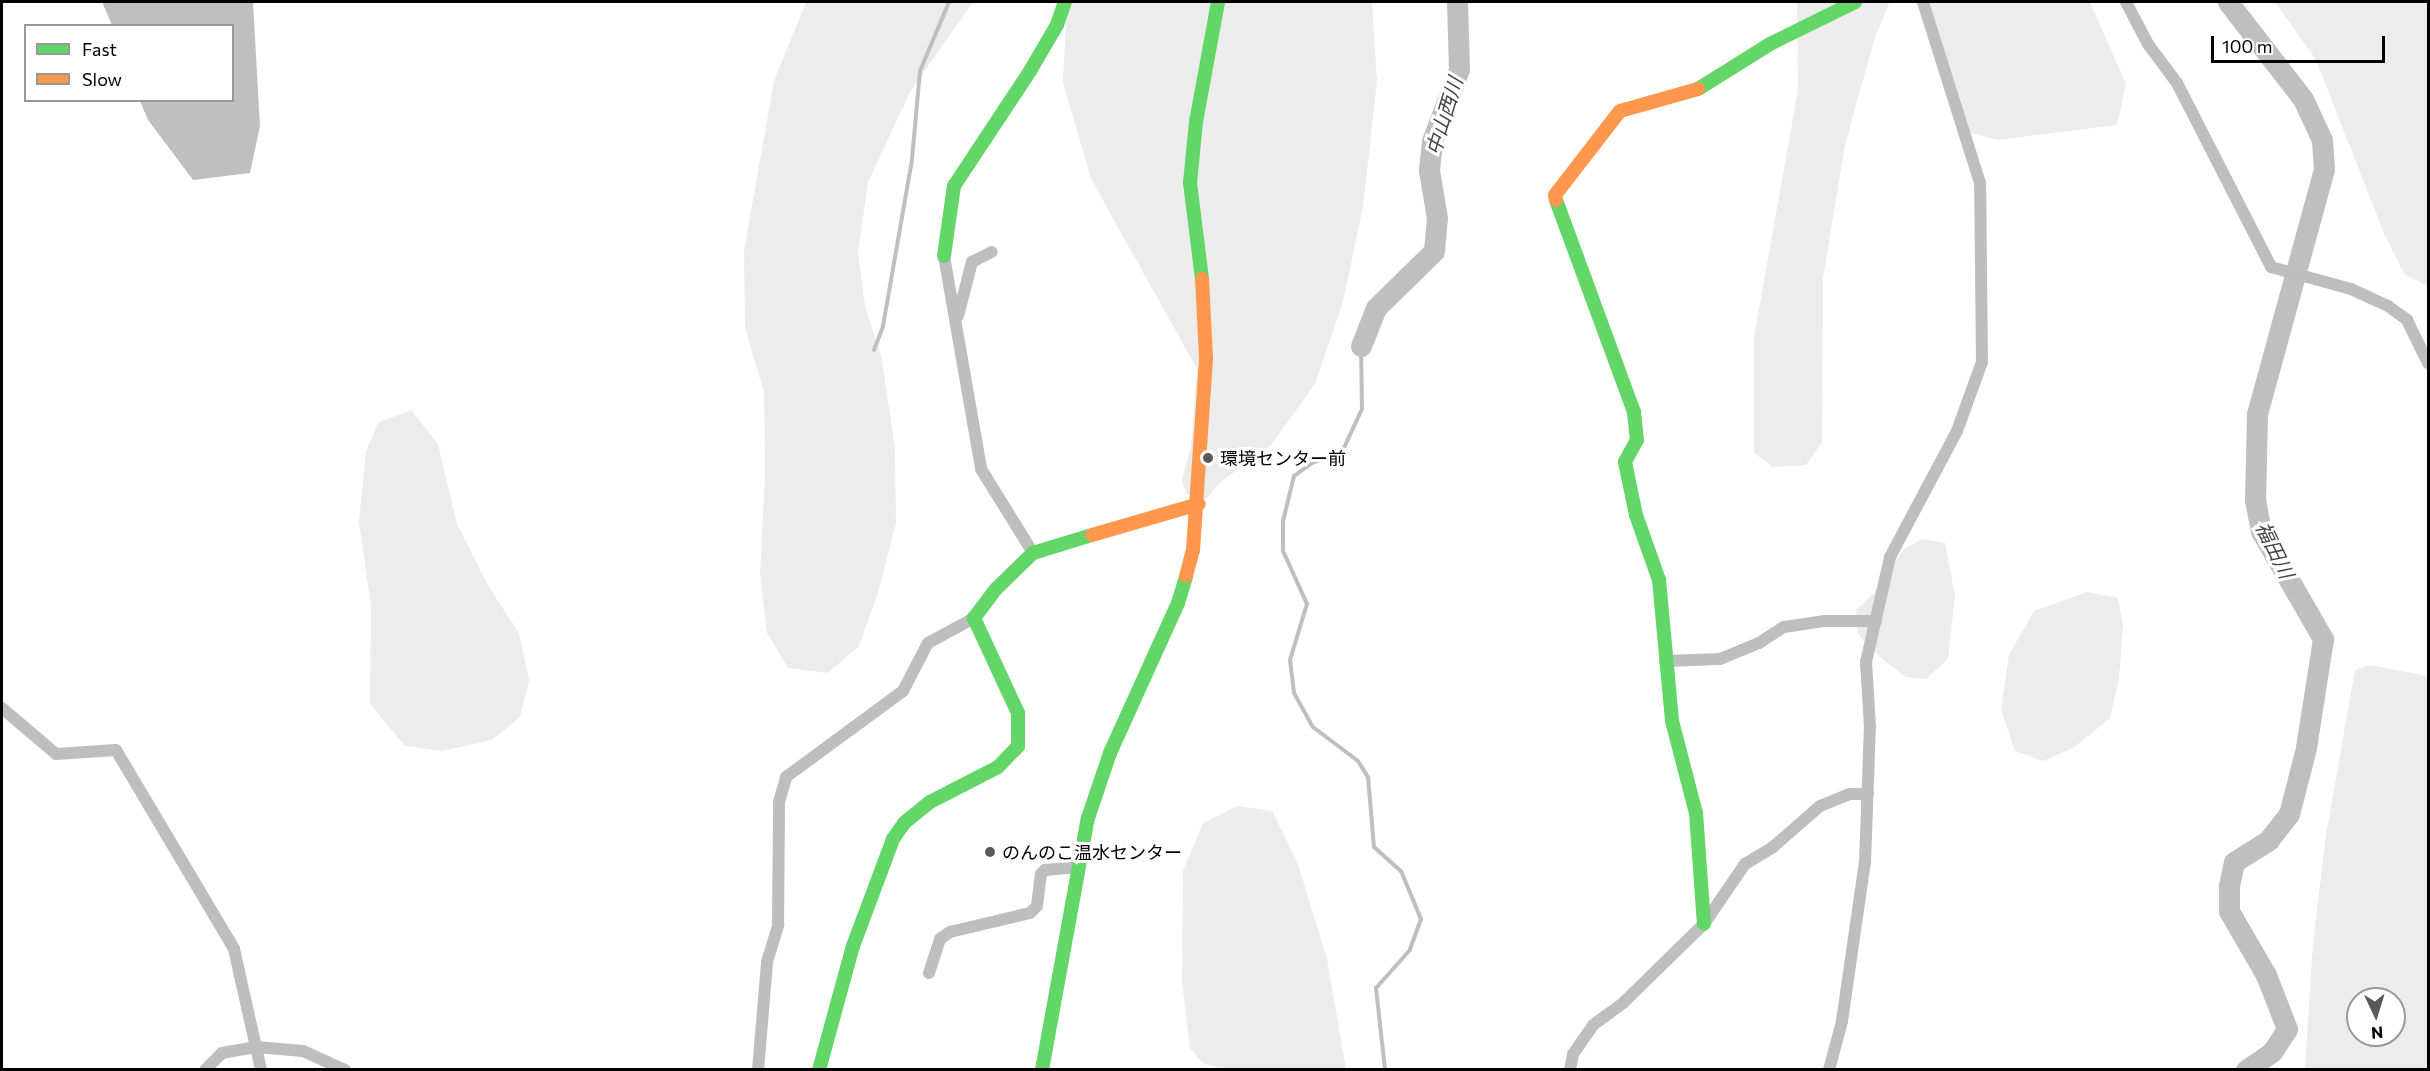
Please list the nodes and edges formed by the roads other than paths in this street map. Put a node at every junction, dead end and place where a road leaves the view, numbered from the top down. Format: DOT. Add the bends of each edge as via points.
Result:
graph roads {
  1 [pos="1065,2"];
  2 [pos="1218,2"];
  3 [pos="1855,2"];
  4 [pos="1923,2"];
  5 [pos="2126,2"];
  6 [pos="992,252"];
  7 [pos="944,256"];
  8 [pos="957,323"];
  9 [pos="2428,363"];
  10 [pos="1199,504"];
  11 [pos="1033,553"];
  12 [pos="974,618"];
  13 [pos="1876,621"];
  14 [pos="1665,661"];
  15 [pos="2,708"];
  16 [pos="1868,794"];
  17 [pos="1078,867"];
  18 [pos="1704,924"];
  19 [pos="929,973"];
  20 [pos="256,1047"];
  21 [pos="205,1070"];
  22 [pos="261,1070"];
  23 [pos="345,1070"];
  24 [pos="758,1070"];
  25 [pos="819,1070"];
  26 [pos="1042,1070"];
  27 [pos="1570,1070"];
  28 [pos="1829,1070"];
  1 -- 7 [label="street" via="1057,25 1030,71 954,186"];
  2 -- 10 [label="street" via="1196,122 1190,183 1205,345"];
  3 -- 14 [label="street" via="1770,44 1703,88 1620,111 1556,195 1558,214 1634,412 1637,440 1625,462 1636,514 1659,580"];
  4 -- 13 [label="street" via="1980,183 1982,362 1957,431 1890,557"];
  5 -- 9 [label="street" via="2148,44 2176,82 2271,267 2351,289 2388,306 2407,320"];
  6 -- 8 [label="street" via="972,262"];
  7 -- 8 [label="street"];
  8 -- 11 [label="street" via="981,469"];
  10 -- 11 [label="street"];
  10 -- 17 [label="street" via="1193,550 1178,603 1099,781"];
  11 -- 12 [label="street" via="996,589"];
  12 -- 24 [label="street" via="928,643 903,692 786,777 779,802 778,925 767,962"];
  12 -- 25 [label="street" via="1018,713 1018,746 998,767 930,802 904,823 893,839 853,946"];
  13 -- 14 [label="street" via="1824,621 1784,627 1759,644 1720,659"];
  13 -- 16 [label="street" via="1866,662"];
  14 -- 18 [label="street" via="1672,721 1696,813"];
  15 -- 20 [label="street" via="56,754 116,750 234,948"];
  16 -- 18 [label="street" via="1849,794 1820,806 1773,847 1745,864"];
  16 -- 28 [label="street" via="1865,862 1842,1021"];
  17 -- 19 [label="street" via="1046,870 1041,874 1037,906 1030,913 950,932 940,939"];
  17 -- 26 [label="street"];
  18 -- 27 [label="street" via="1623,1003 1593,1024 1573,1054"];
  20 -- 21 [label="street" via="222,1053"];
  20 -- 22 [label="street"];
  20 -- 23 [label="street" via="303,1052"];
}
